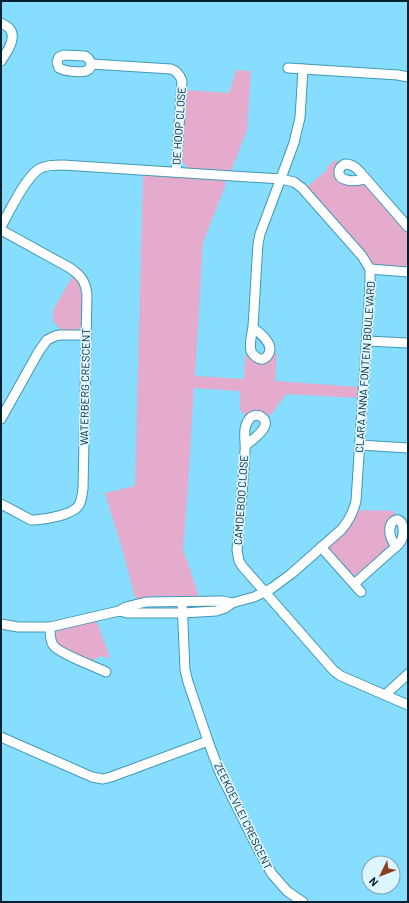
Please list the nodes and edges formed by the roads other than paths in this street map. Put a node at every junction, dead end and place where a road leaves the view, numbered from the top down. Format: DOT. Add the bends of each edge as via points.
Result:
graph roads {
  1 [pos="1,23"];
  2 [pos="1,61"];
  3 [pos="91,64"];
  4 [pos="288,68"];
  5 [pos="303,69"];
  6 [pos="408,77"];
  7 [pos="176,172"];
  8 [pos="281,179"];
  9 [pos="366,179"];
  10 [pos="1,226"];
  11 [pos="408,226"];
  12 [pos="1,230"];
  13 [pos="370,269"];
  14 [pos="408,272"];
  15 [pos="253,328"];
  16 [pos="86,335"];
  17 [pos="367,341"];
  18 [pos="408,343"];
  19 [pos="1,419"];
  20 [pos="246,445"];
  21 [pos="360,445"];
  22 [pos="408,448"];
  23 [pos="1,504"];
  24 [pos="396,546"];
  25 [pos="321,547"];
  26 [pos="354,584"];
  27 [pos="265,592"];
  28 [pos="361,592"];
  29 [pos="182,602"];
  30 [pos="232,603"];
  31 [pos="119,611"];
  32 [pos="183,613"];
  33 [pos="1,624"];
  34 [pos="50,627"];
  35 [pos="106,672"];
  36 [pos="408,674"];
  37 [pos="385,695"];
  38 [pos="408,705"];
  39 [pos="1,737"];
  40 [pos="208,741"];
  41 [pos="303,902"];
  1 -- 2 [label="street" via="11,30 13,36"];
  3 -- 7 [label="street, DE HOOP CLOSE" via="171,70 180,76 182,81"];
  4 -- 5 [label="street"];
  5 -- 6 [label="street"];
  5 -- 8 [label="street" via="300,118"];
  7 -- 8 [label="street, CLARA ANNA FONTEIN BOULEVARD"];
  7 -- 10 [label="street, CLARA ANNA FONTEIN BOULEVARD" via="49,165 40,168 24,185"];
  8 -- 13 [label="street, CLARA ANNA FONTEIN BOULEVARD" via="294,182 307,193 362,256"];
  8 -- 15 [label="street" via="258,244"];
  9 -- 11 [label="street"];
  12 -- 16 [label="street, WATERBERG CRESCENT" via="70,268 81,277 87,294"];
  13 -- 14 [label="street"];
  13 -- 17 [label="street, CLARA ANNA FONTEIN BOULEVARD"];
  16 -- 19 [label="street" via="60,335 47,340"];
  16 -- 23 [label="street, WATERBERG CRESCENT" via="82,497 79,505 64,514 31,520"];
  17 -- 18 [label="street"];
  17 -- 21 [label="street, CLARA ANNA FONTEIN BOULEVARD"];
  20 -- 27 [label="street, CAMDEBOO CLOSE" via="239,561"];
  21 -- 22 [label="street"];
  21 -- 25 [label="street, CLARA ANNA FONTEIN BOULEVARD" via="354,510 346,524"];
  24 -- 26 [label="street"];
  25 -- 26 [label="street"];
  25 -- 27 [label="street, CLARA ANNA FONTEIN BOULEVARD" via="291,574"];
  26 -- 28 [label="street"];
  27 -- 30 [label="street, CLARA ANNA FONTEIN BOULEVARD"];
  27 -- 37 [label="street, CAMDEBOO CLOSE" via="334,671"];
  29 -- 30 [label="street, CLARA ANNA FONTEIN BOULEVARD"];
  29 -- 31 [label="street, CLARA ANNA FONTEIN BOULEVARD" via="146,602"];
  29 -- 32 [label="street, ZEEKOEVLEI CRESCENT"];
  30 -- 32 [label="street, CLARA ANNA FONTEIN BOULEVARD" via="216,611"];
  31 -- 32 [label="street, CLARA ANNA FONTEIN BOULEVARD"];
  31 -- 34 [label="street, CLARA ANNA FONTEIN BOULEVARD"];
  32 -- 40 [label="street, ZEEKOEVLEI CRESCENT" via="185,670"];
  33 -- 34 [label="street, CLARA ANNA FONTEIN BOULEVARD"];
  34 -- 35 [label="street" via="55,648"];
  36 -- 37 [label="street"];
  37 -- 38 [label="street, CAMDEBOO CLOSE"];
  39 -- 40 [label="street" via="98,779 125,773"];
  40 -- 41 [label="street, ZEEKOEVLEI CRESCENT" via="220,773 266,865 287,891"];
}
